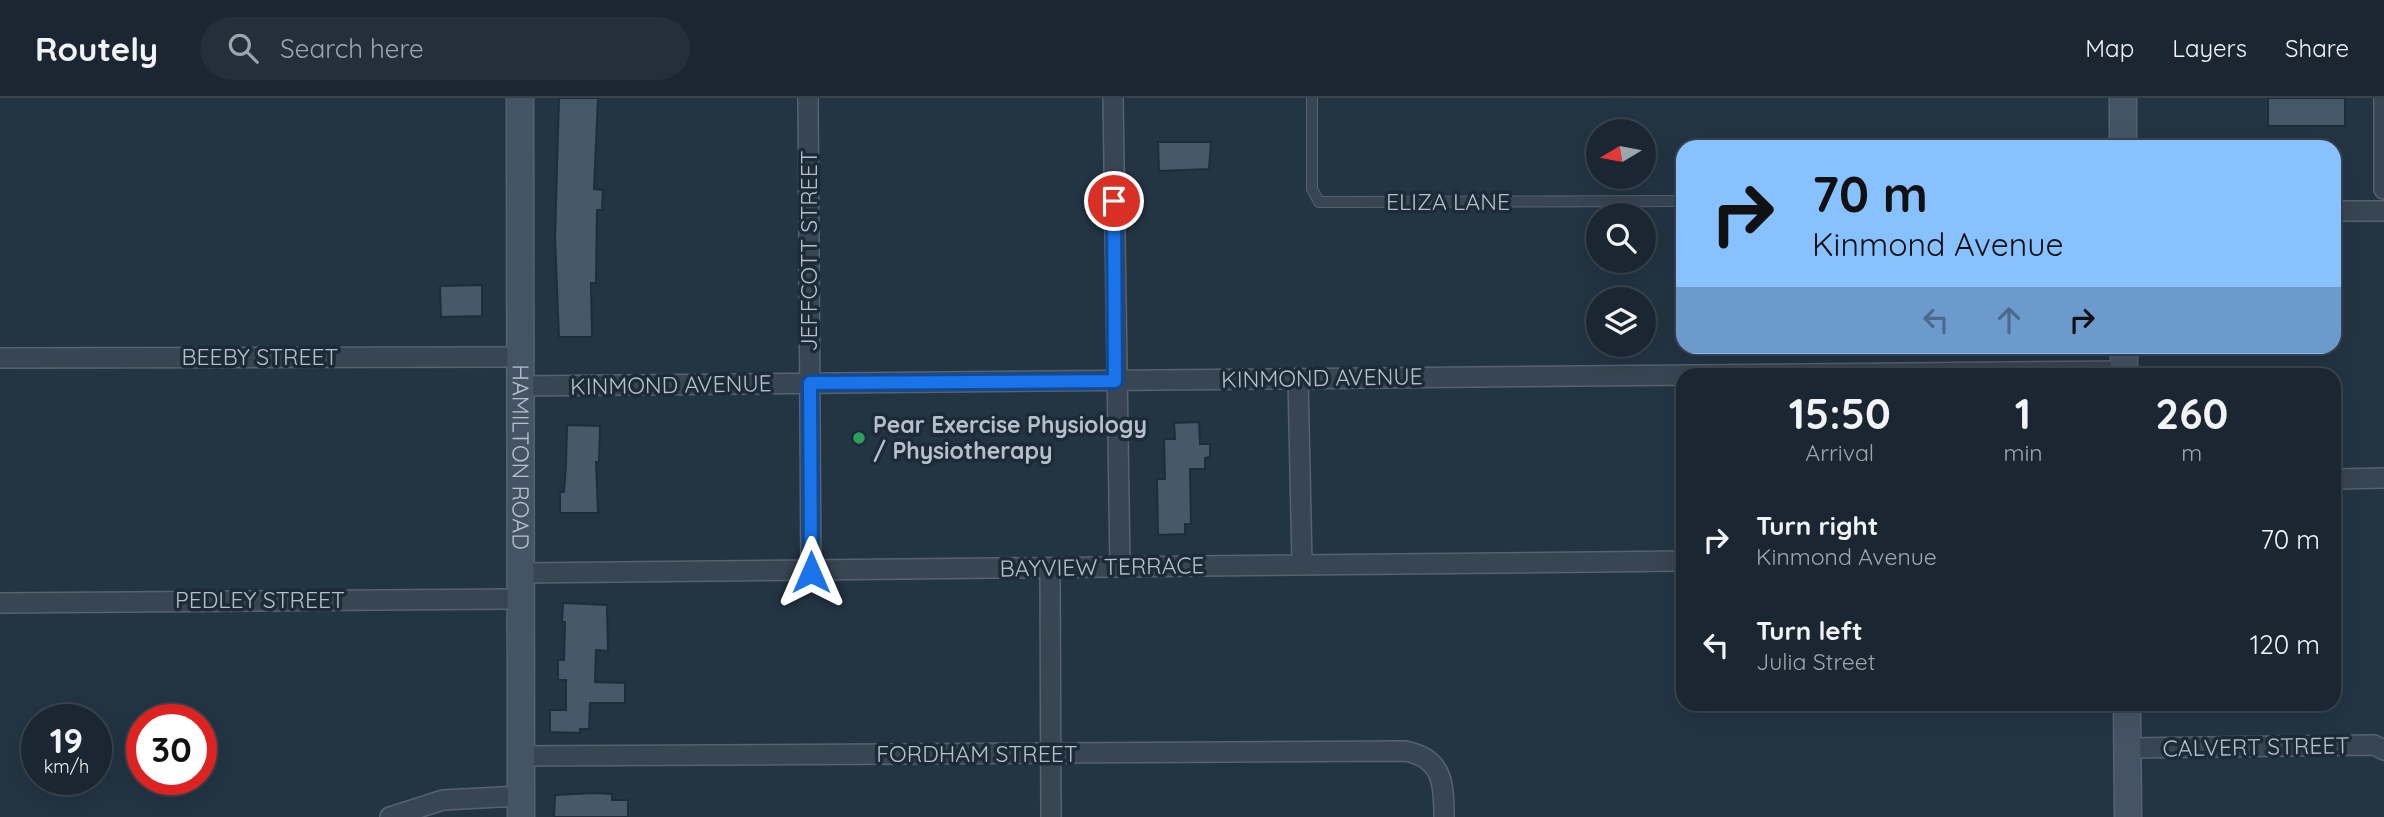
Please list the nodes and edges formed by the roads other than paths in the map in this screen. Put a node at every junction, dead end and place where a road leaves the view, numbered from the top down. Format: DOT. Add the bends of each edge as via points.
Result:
graph roads {
  1 [pos="520,98"];
  2 [pos="808,98"];
  3 [pos="1113,98"];
  4 [pos="1312,98"];
  5 [pos="2123,98"];
  6 [pos="2384,98"];
  7 [pos="2123,140"];
  8 [pos="2384,189"];
  9 [pos="2384,196"];
  10 [pos="1676,201"];
  11 [pos="2341,211"];
  12 [pos="2384,211"];
  13 [pos="519,357"];
  14 [pos="0,358"];
  15 [pos="2124,364"];
  16 [pos="1888,368"];
  17 [pos="1676,372"];
  18 [pos="1298,378"];
  19 [pos="1115,381"];
  20 [pos="810,383"];
  21 [pos="519,386"];
  22 [pos="2384,478"];
  23 [pos="2341,479"];
  24 [pos="1676,561"];
  25 [pos="1302,564"];
  26 [pos="1120,567"];
  27 [pos="1049,568"];
  28 [pos="811,572"];
  29 [pos="521,586"];
  30 [pos="0,603"];
  31 [pos="2127,711"];
  32 [pos="2127,748"];
  33 [pos="2384,750"];
  34 [pos="1051,753"];
  35 [pos="521,756"];
  36 [pos="521,807"];
  37 [pos="390,817"];
  38 [pos="1051,817"];
  39 [pos="1444,817"];
  40 [pos="2128,817"];
  1 -- 13 [label="main road, HAMILTON ROAD"];
  2 -- 20 [label="street, JEFFCOTT STREET"];
  3 -- 19 [label="street"];
  4 -- 10 [label="lane, ELIZA LANE" via="1312,189 1319,202"];
  5 -- 7 [label="main road"];
  6 -- 8 [label="street"];
  8 -- 9 [label="street"];
  11 -- 12 [label="street"];
  13 -- 14 [label="street, BEEBY STREET"];
  13 -- 21 [label="main road, HAMILTON ROAD"];
  15 -- 16 [label="street, KINMOND AVENUE"];
  17 -- 18 [label="street, KINMOND AVENUE"];
  18 -- 19 [label="street, KINMOND AVENUE"];
  18 -- 25 [label="street"];
  19 -- 20 [label="street, KINMOND AVENUE"];
  19 -- 26 [label="street"];
  20 -- 21 [label="street, KINMOND AVENUE"];
  20 -- 28 [label="street, JEFFCOTT STREET"];
  21 -- 29 [label="main road, HAMILTON ROAD"];
  22 -- 23 [label="street"];
  24 -- 25 [label="street, BAYVIEW TERRACE"];
  25 -- 26 [label="street, BAYVIEW TERRACE"];
  26 -- 27 [label="street, BAYVIEW TERRACE"];
  27 -- 28 [label="street, BAYVIEW TERRACE"];
  27 -- 34 [label="street"];
  28 -- 29 [label="street, BAYVIEW TERRACE"];
  29 -- 30 [label="street, PEDLEY STREET"];
  29 -- 35 [label="main road, HAMILTON ROAD"];
  31 -- 32 [label="main road"];
  32 -- 33 [label="street, CALVERT STREET" via="2374,745"];
  32 -- 40 [label="main road"];
  34 -- 35 [label="street, FORDHAM STREET"];
  34 -- 38 [label="street"];
  34 -- 39 [label="street, FORDHAM STREET" via="1414,752 1430,760 1442,784"];
  35 -- 36 [label="main road, HAMILTON ROAD"];
  36 -- 37 [label="street" via="457,797"];
}
